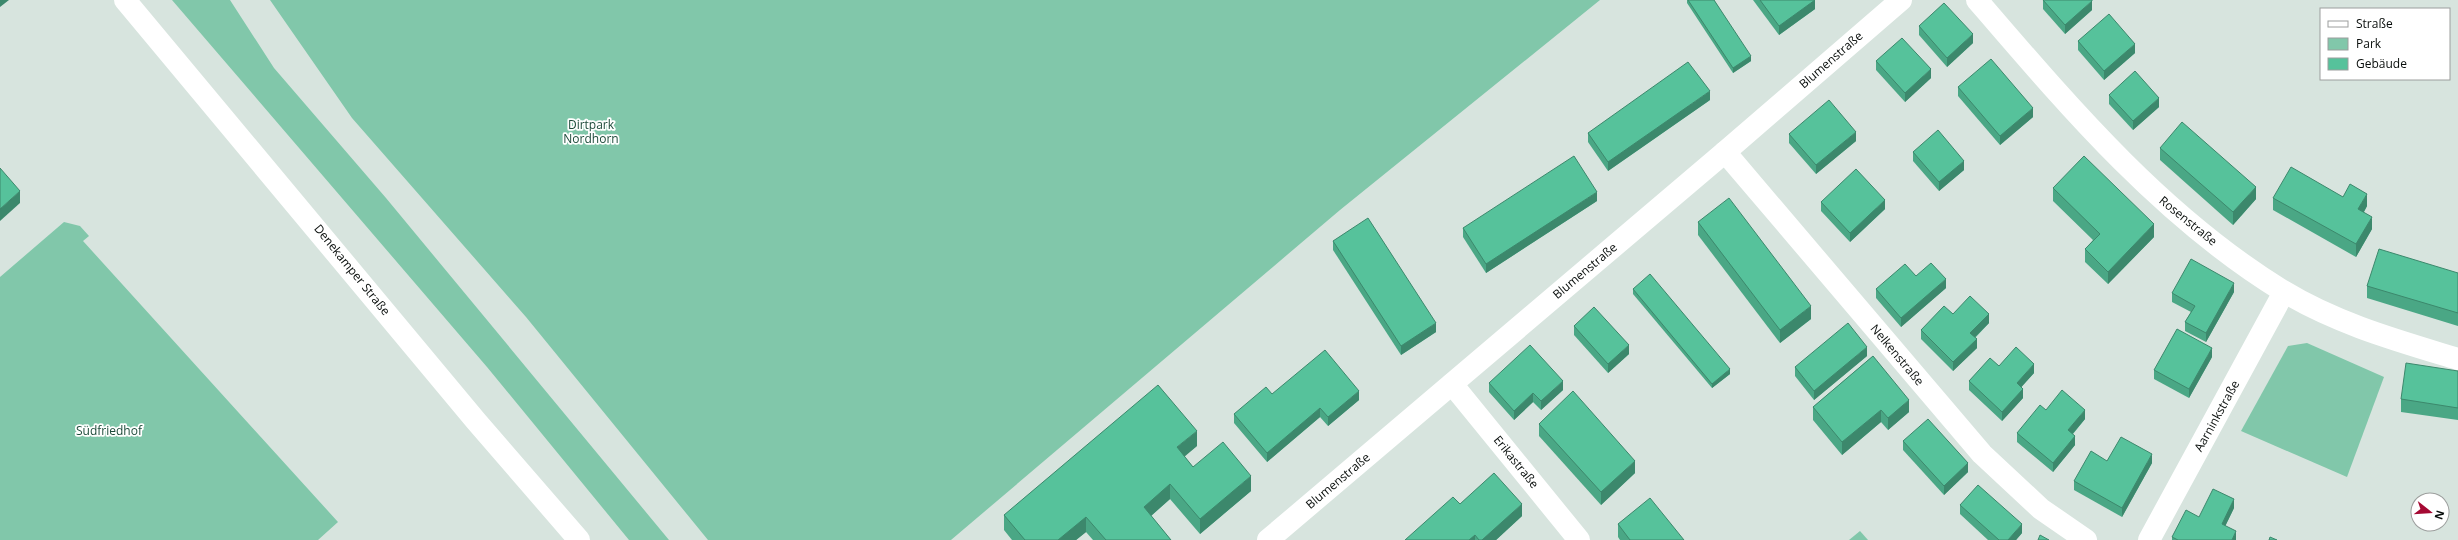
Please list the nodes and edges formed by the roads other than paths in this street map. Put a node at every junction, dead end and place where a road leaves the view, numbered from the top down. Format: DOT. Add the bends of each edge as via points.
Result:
graph roads {
  1 [pos="125,0"];
  2 [pos="1901,0"];
  3 [pos="1977,0"];
  4 [pos="1725,152"];
  5 [pos="2284,292"];
  6 [pos="2458,359"];
  7 [pos="1452,384"];
  8 [pos="579,540"];
  9 [pos="1268,540"];
  10 [pos="1579,540"];
  11 [pos="2086,540"];
  12 [pos="2149,540"];
  1 -- 8 [label="street, Denekamper Straße" via="476,421"];
  2 -- 4 [label="street, Blumenstraße"];
  3 -- 5 [label="street, Rosenstraße" via="2060,96 2163,202 2231,256"];
  4 -- 7 [label="street, Blumenstraße"];
  4 -- 11 [label="street, Nelkenstraße" via="1982,454 2041,509"];
  5 -- 6 [label="street, Rosenstraße" via="2366,330"];
  5 -- 12 [label="street, Aarninkstraße"];
  7 -- 9 [label="street, Blumenstraße"];
  7 -- 10 [label="street, Erikastraße"];
}
